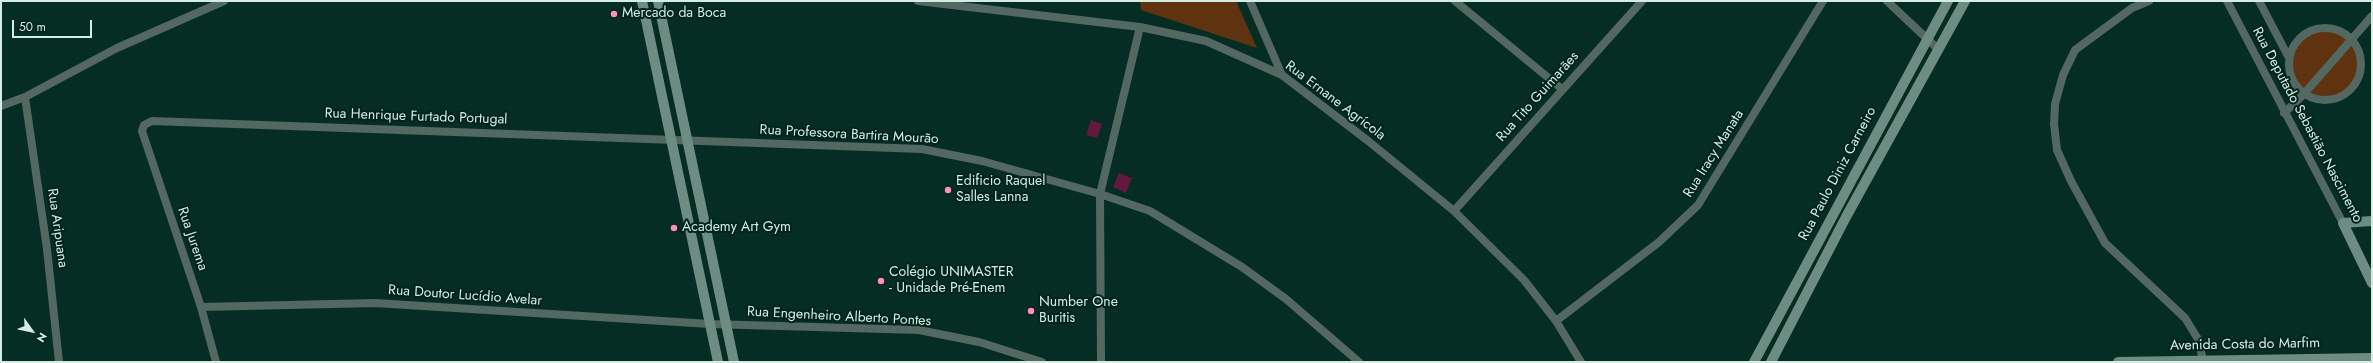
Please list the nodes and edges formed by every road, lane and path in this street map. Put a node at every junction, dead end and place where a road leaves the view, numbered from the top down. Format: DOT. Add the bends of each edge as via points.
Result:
graph roads {
  1 [pos="224,1"];
  2 [pos="642,1"];
  3 [pos="658,1"];
  4 [pos="918,1"];
  5 [pos="1250,1"];
  6 [pos="1455,1"];
  7 [pos="1642,1"];
  8 [pos="1823,1"];
  9 [pos="1886,1"];
  10 [pos="1948,1"];
  11 [pos="1965,1"];
  12 [pos="2149,1"];
  13 [pos="2227,1"];
  14 [pos="2259,1"];
  15 [pos="2372,16"];
  16 [pos="1140,27"];
  17 [pos="1927,38"];
  18 [pos="2352,40"];
  19 [pos="1938,49"];
  20 [pos="2289,58"];
  21 [pos="1282,75"];
  22 [pos="1562,89"];
  23 [pos="2304,95"];
  24 [pos="25,97"];
  25 [pos="1,106"];
  26 [pos="2284,113"];
  27 [pos="144,125"];
  28 [pos="672,140"];
  29 [pos="687,140"];
  30 [pos="1100,194"];
  31 [pos="1834,210"];
  32 [pos="1454,211"];
  33 [pos="1846,217"];
  34 [pos="2372,221"];
  35 [pos="2343,223"];
  36 [pos="2372,283"];
  37 [pos="202,307"];
  38 [pos="1556,321"];
  39 [pos="710,324"];
  40 [pos="727,325"];
  41 [pos="2372,358"];
  42 [pos="2204,360"];
  43 [pos="59,362"];
  44 [pos="216,362"];
  45 [pos="718,362"];
  46 [pos="734,362"];
  47 [pos="1042,362"];
  48 [pos="1101,362"];
  49 [pos="1359,362"];
  50 [pos="1581,362"];
  51 [pos="1754,362"];
  52 [pos="1771,362"];
  53 [pos="2118,362"];
  1 -- 24 [label="street" via="116,48"];
  2 -- 28 [label="street"];
  3 -- 29 [label="street"];
  4 -- 16 [label="street, Rua Ernane Agrícola"];
  5 -- 21 [label="street"];
  6 -- 22 [label="street"];
  7 -- 22 [label="street, Rua Tito Guimarães"];
  8 -- 38 [label="street, Rua Iracy Manata" via="1698,205 1659,242"];
  9 -- 17 [label="street"];
  10 -- 17 [label="street, Rua Paulo Diniz Carneiro"];
  11 -- 19 [label="street, Rua Paulo Diniz Carneiro"];
  12 -- 42 [label="street" via="2132,8 2075,50 2063,75 2055,104 2054,124 2058,150 2071,181 2105,242 2185,318 2198,339"];
  13 -- 26 [label="street, Rua Deputado Sebastião Nascimento"];
  14 -- 20 [label="street, Rua Deputado Sebastião Nascimento"];
  15 -- 18 [label="street"];
  16 -- 21 [label="street, Rua Ernane Agrícola" via="1206,41"];
  16 -- 30 [label="street"];
  17 -- 19 [label="street"];
  17 -- 31 [label="street, Rua Paulo Diniz Carneiro"];
  18 -- 20 [label="street" via="2341,31 2325,27 2308,31 2296,42"];
  18 -- 23 [label="street"];
  18 -- 23 [label="street" via="2360,57 2360,73 2352,88 2332,100 2316,100"];
  19 -- 33 [label="street, Rua Paulo Diniz Carneiro"];
  20 -- 23 [label="street, Rua Deputado Sebastião Nascimento" via="2294,84"];
  21 -- 32 [label="street, Rua Ernane Agrícola"];
  22 -- 32 [label="street, Rua Tito Guimarães"];
  23 -- 26 [label="street"];
  24 -- 25 [label="street"];
  24 -- 43 [label="street, Rua Aripuana" via="47,249"];
  26 -- 35 [label="street, Rua Deputado Sebastião Nascimento"];
  27 -- 28 [label="street, Rua Henrique Furtado Portugal" via="152,121"];
  27 -- 37 [label="street, Rua Jurema" via="142,131"];
  28 -- 29 [label="street, Rua Henrique Furtado Portugal"];
  28 -- 39 [label="street"];
  29 -- 30 [label="street, Rua Professora Bartira Mourão" via="922,149 982,161"];
  29 -- 40 [label="street"];
  30 -- 48 [label="street"];
  30 -- 49 [label="street, Rua Professora Bartira Mourão" via="1150,211 1242,267 1286,299"];
  31 -- 33 [label="street"];
  31 -- 51 [label="street, Rua Paulo Diniz Carneiro"];
  32 -- 38 [label="street, Rua Ernane Agrícola" via="1524,280"];
  33 -- 52 [label="street, Rua Paulo Diniz Carneiro"];
  34 -- 35 [label="street"];
  35 -- 36 [label="street, Rua Deputado Sebastião Nascimento"];
  37 -- 39 [label="street, Rua Doutor Lucídio Avelar" via="375,303"];
  37 -- 44 [label="street, Rua Jurema"];
  38 -- 50 [label="street, Rua Ernane Agrícola"];
  39 -- 40 [label="street, Rua Doutor Lucídio Avelar"];
  39 -- 45 [label="street"];
  40 -- 46 [label="street"];
  40 -- 47 [label="street, Rua Engenheiro Alberto Pontes" via="919,330 979,342"];
  41 -- 42 [label="street, Avenida Costa do Marfim"];
  42 -- 53 [label="street, Avenida Costa do Marfim"];
}
